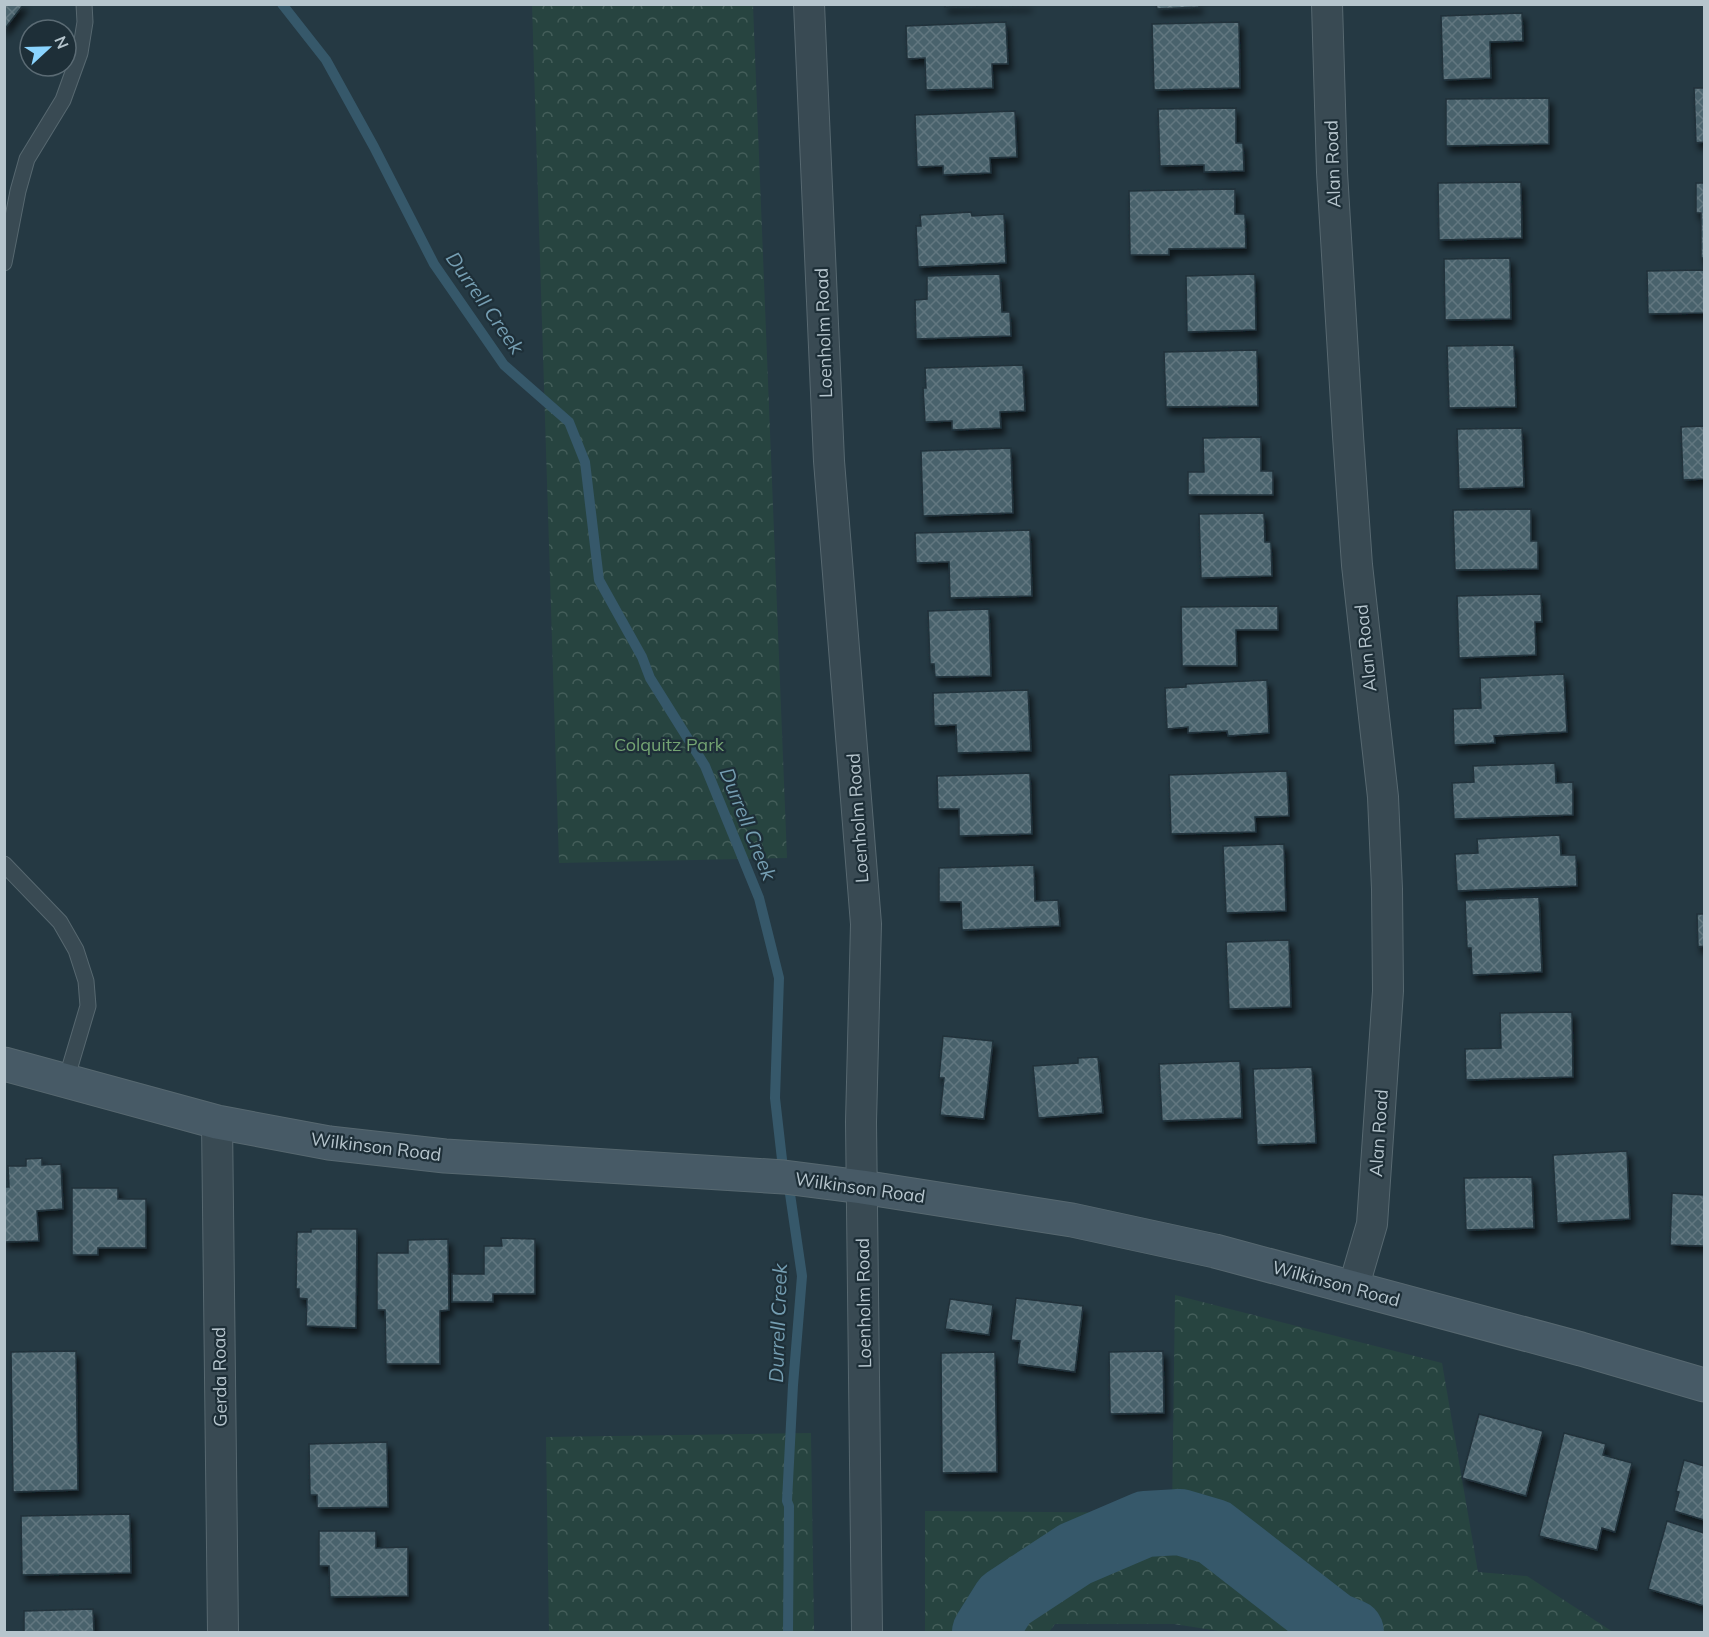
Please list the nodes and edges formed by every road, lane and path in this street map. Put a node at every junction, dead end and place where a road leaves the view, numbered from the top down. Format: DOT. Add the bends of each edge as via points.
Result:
graph roads {
  1 [pos="84,4"];
  2 [pos="809,4"];
  3 [pos="1327,4"];
  4 [pos="4,263"];
  5 [pos="4,864"];
  6 [pos="4,1064"];
  7 [pos="66,1080"];
  8 [pos="217,1122"];
  9 [pos="862,1187"];
  10 [pos="1353,1289"];
  11 [pos="1704,1385"];
  12 [pos="223,1632"];
  13 [pos="867,1632"];
  1 -- 4 [label="lane" via="80,53 63,100 27,159"];
  2 -- 9 [label="street, Loenholm Road" via="829,461 866,924"];
  3 -- 10 [label="street, Alan Road" via="1332,172 1348,436 1383,797 1387,889 1388,991 1372,1224"];
  5 -- 7 [label="lane" via="60,922 76,950 86,981 88,1006"];
  6 -- 7 [label="main road, Wilkinson Road"];
  7 -- 8 [label="main road, Wilkinson Road"];
  8 -- 9 [label="main road, Wilkinson Road" via="329,1143 445,1156 784,1177"];
  8 -- 12 [label="street, Gerda Road"];
  9 -- 10 [label="main road, Wilkinson Road" via="1072,1220 1215,1251"];
  9 -- 13 [label="street, Loenholm Road"];
  10 -- 11 [label="main road, Wilkinson Road"];
}
